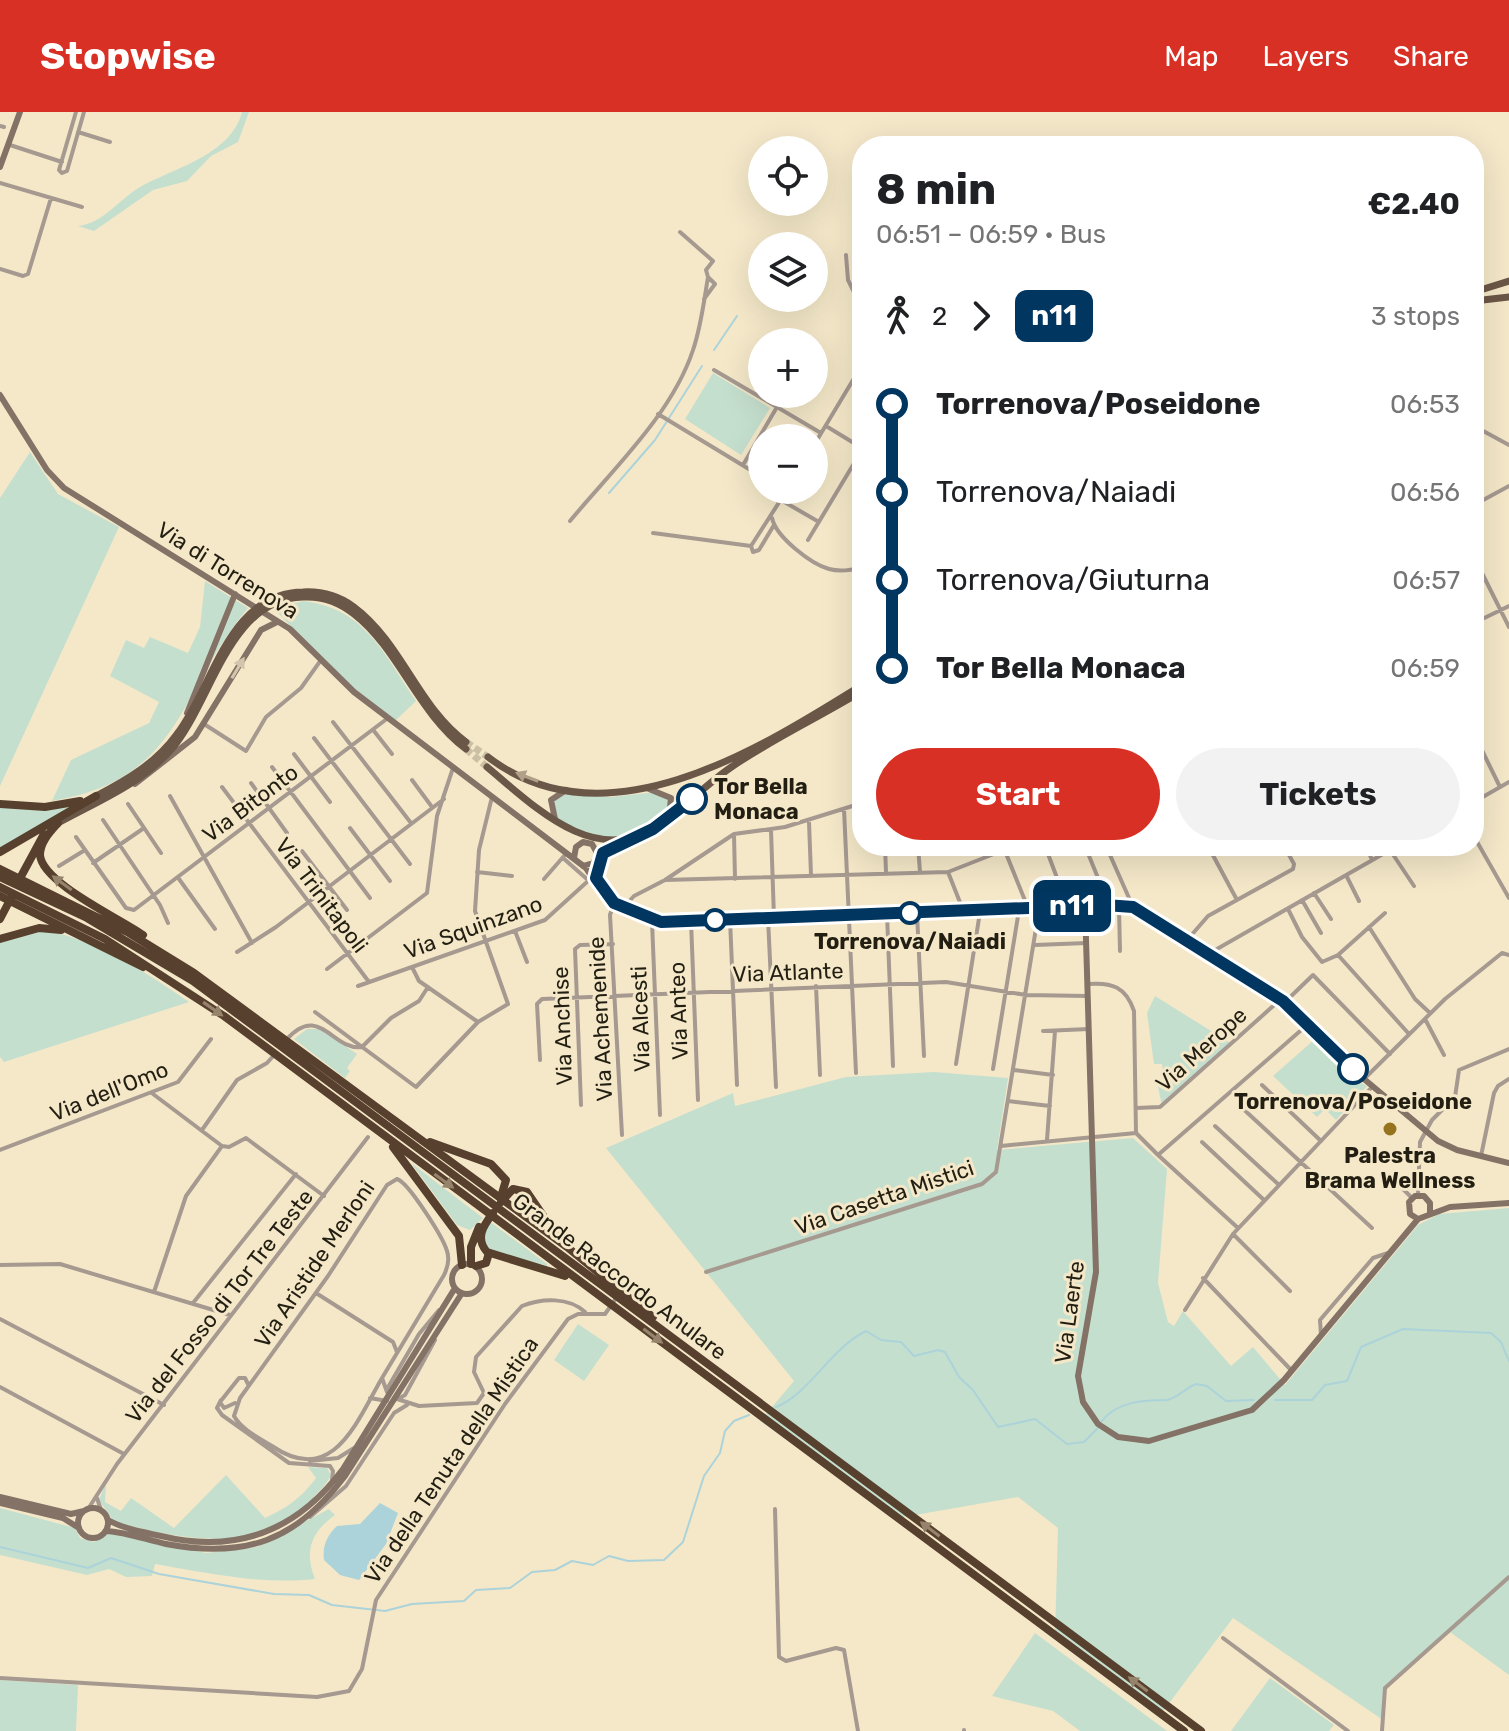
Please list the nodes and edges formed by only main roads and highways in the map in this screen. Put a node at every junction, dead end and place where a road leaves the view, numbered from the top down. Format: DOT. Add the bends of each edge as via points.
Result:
graph roads {
  1 [pos="1509,281"];
  2 [pos="1484,289"];
  3 [pos="1509,297"];
  4 [pos="1484,300"];
  5 [pos="852,693"];
  6 [pos="852,694"];
  7 [pos="488,757"];
  8 [pos="487,767"];
  9 [pos="96,796"];
  10 [pos="0,804"];
  11 [pos="58,823"];
  12 [pos="0,852"];
  13 [pos="0,869"];
  14 [pos="0,877"];
  15 [pos="0,887"];
  16 [pos="0,896"];
  17 [pos="2,915"];
  18 [pos="83,937"];
  19 [pos="0,939"];
  20 [pos="173,959"];
  21 [pos="175,982"];
  22 [pos="399,1124"];
  23 [pos="379,1132"];
  24 [pos="504,1195"];
  25 [pos="484,1222"];
  26 [pos="567,1247"];
  27 [pos="489,1253"];
  28 [pos="470,1265"];
  29 [pos="591,1290"];
  30 [pos="680,1343"];
  31 [pos="1184,1731"];
  32 [pos="1201,1731"];
  1 -- 2 [label="main road"];
  3 -- 4 [label="main road"];
  5 -- 7 [label="main road, one-way" via="705,771 649,789 570,789 528,778"];
  6 -- 8 [label="main road" via="745,758 637,837 602,841 565,827"];
  9 -- 10 [label="highway" via="50,807"];
  9 -- 11 [label="main road" via="139,772 166,748 244,620 267,601 303,592 336,597 364,615 430,707 466,746 429,713 357,616 330,601 297,597 265,608 246,626 183,735 157,764 128,786"];
  9 -- 12 [label="highway"];
  11 -- 17 [label="highway" via="36,844"];
  20 -- 11 [label="highway, one-way" via="46,870 41,848"];
  13 -- 20 [label="highway"];
  14 -- 30 [label="highway, Grande Raccordo Anulare" via="87,918 193,981"];
  15 -- 21 [label="highway, Grande Raccordo Anulare" via="65,917"];
  16 -- 18 [label="highway"];
  18 -- 19 [label="highway" via="45,927"];
  18 -- 21 [label="highway"];
  20 -- 22 [label="highway"];
  21 -- 23 [label="highway, Grande Raccordo Anulare, one-way"];
  22 -- 24 [label="highway" via="434,1144 497,1167 506,1180"];
  22 -- 26 [label="highway"];
  23 -- 28 [label="highway" via="457,1232"];
  23 -- 29 [label="highway, Grande Raccordo Anulare, one-way"];
  24 -- 25 [label="highway"];
  24 -- 26 [label="highway" via="518,1189 530,1194"];
  25 -- 27 [label="highway" via="481,1241"];
  25 -- 28 [label="highway" via="471,1244"];
  26 -- 30 [label="highway"];
  27 -- 28 [label="highway" via="486,1263"];
  27 -- 29 [label="highway" via="550,1269"];
  29 -- 31 [label="highway, Grande Raccordo Anulare, one-way"];
  32 -- 30 [label="highway, Grande Raccordo Anulare, one-way"];
}
